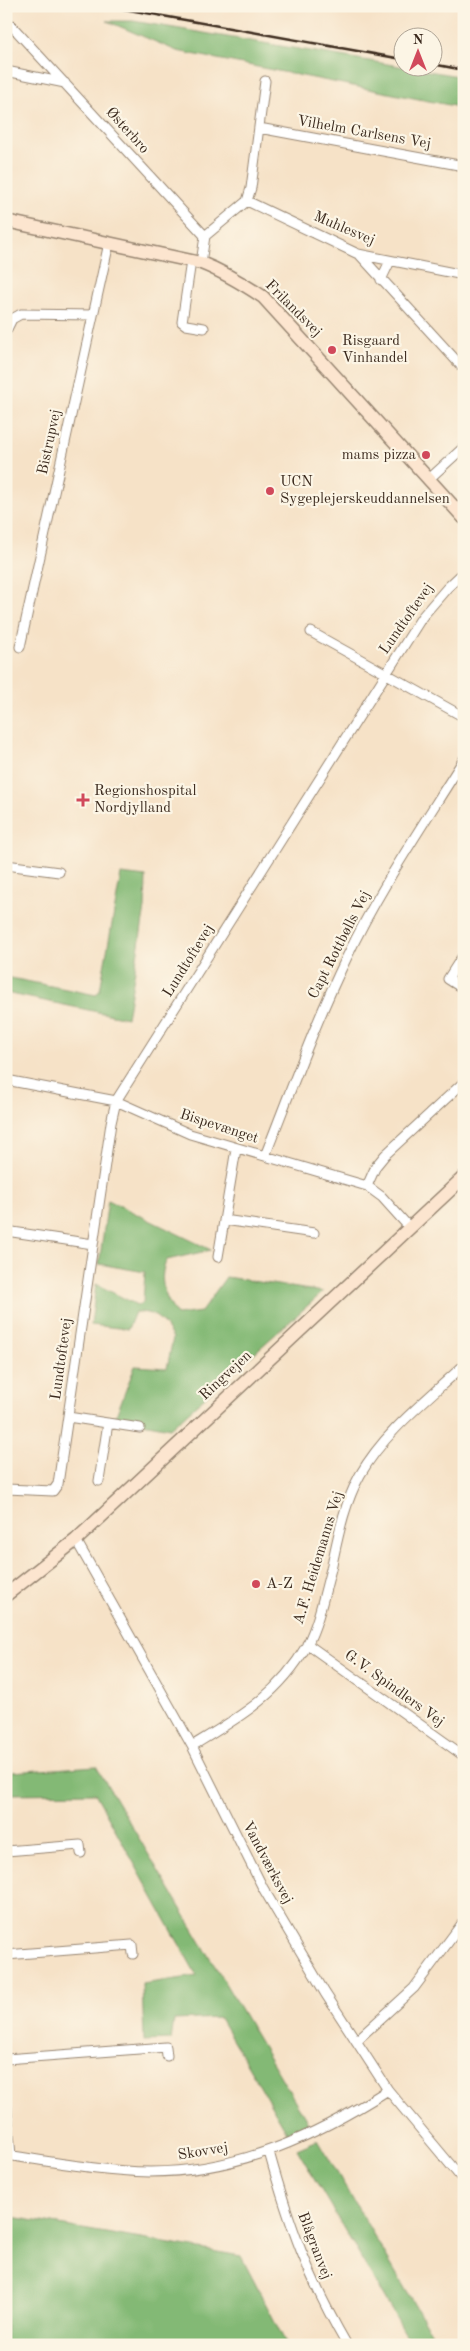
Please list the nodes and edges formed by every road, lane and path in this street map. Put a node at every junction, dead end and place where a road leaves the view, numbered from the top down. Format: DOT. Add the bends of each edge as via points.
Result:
graph roads {
  1 [pos="10,24"];
  2 [pos="50,67"];
  3 [pos="6,71"];
  4 [pos="38,78"];
  5 [pos="265,80"];
  6 [pos="65,83"];
  7 [pos="259,128"];
  8 [pos="464,166"];
  9 [pos="247,201"];
  10 [pos="6,221"];
  11 [pos="205,236"];
  12 [pos="109,243"];
  13 [pos="358,254"];
  14 [pos="390,261"];
  15 [pos="196,262"];
  16 [pos="464,275"];
  17 [pos="380,280"];
  18 [pos="93,315"];
  19 [pos="204,328"];
  20 [pos="6,331"];
  21 [pos="464,369"];
  22 [pos="464,446"];
  23 [pos="429,479"];
  24 [pos="464,518"];
  25 [pos="464,572"];
  26 [pos="311,632"];
  27 [pos="20,647"];
  28 [pos="386,673"];
  29 [pos="464,717"];
  30 [pos="464,759"];
  31 [pos="6,865"];
  32 [pos="59,872"];
  33 [pos="464,954"];
  34 [pos="459,986"];
  35 [pos="6,1080"];
  36 [pos="464,1082"];
  37 [pos="116,1101"];
  38 [pos="236,1149"];
  39 [pos="266,1156"];
  40 [pos="464,1177"];
  41 [pos="367,1186"];
  42 [pos="224,1220"];
  43 [pos="409,1228"];
  44 [pos="6,1231"];
  45 [pos="314,1233"];
  46 [pos="93,1244"];
  47 [pos="218,1257"];
  48 [pos="464,1365"];
  49 [pos="68,1417"];
  50 [pos="108,1423"];
  51 [pos="140,1428"];
  52 [pos="99,1481"];
  53 [pos="6,1490"];
  54 [pos="76,1540"];
  55 [pos="6,1595"];
  56 [pos="307,1644"];
  57 [pos="192,1746"];
  58 [pos="464,1756"];
  59 [pos="6,1851"];
  60 [pos="81,1853"];
  61 [pos="464,1921"];
  62 [pos="133,1954"];
  63 [pos="6,1955"];
  64 [pos="356,2041"];
  65 [pos="166,2056"];
  66 [pos="6,2059"];
  67 [pos="388,2090"];
  68 [pos="6,2099"];
  69 [pos="269,2152"];
  70 [pos="8,2156"];
  71 [pos="464,2181"];
  72 [pos="347,2345"];
  1 -- 2 [label="street, Østerbro"];
  2 -- 4 [label="street"];
  2 -- 6 [label="street, Østerbro"];
  3 -- 4 [label="street"];
  4 -- 6 [label="street"];
  5 -- 7 [label="street"];
  6 -- 11 [label="street, Østerbro"];
  7 -- 8 [label="street, Vilhelm Carlsens Vej"];
  7 -- 9 [label="street"];
  9 -- 11 [label="street"];
  9 -- 13 [label="street, Muhlesvej"];
  10 -- 12 [label="main road, Frilandsvej"];
  11 -- 15 [label="street"];
  12 -- 15 [label="main road, Frilandsvej"];
  12 -- 18 [label="street, Bistrupvej"];
  13 -- 14 [label="street, Muhlesvej"];
  13 -- 17 [label="street"];
  14 -- 16 [label="street, Muhlesvej"];
  14 -- 17 [label="street"];
  15 -- 19 [label="street" via="182,322"];
  15 -- 23 [label="main road, Frilandsvej" via="225,272 263,297"];
  17 -- 21 [label="street"];
  18 -- 20 [label="street" via="21,314 12,319"];
  18 -- 27 [label="street, Bistrupvej"];
  22 -- 23 [label="street"];
  23 -- 24 [label="main road, Frilandsvej"];
  25 -- 28 [label="street, Lundtoftevej" via="422,617"];
  26 -- 28 [label="street"];
  28 -- 29 [label="street"];
  28 -- 37 [label="street, Lundtoftevej"];
  30 -- 39 [label="street, Capt Rottbølls Vej" via="385,887 346,958 318,1020"];
  31 -- 32 [label="street"];
  33 -- 34 [label="street" via="448,980"];
  35 -- 37 [label="street, Bispevænget"];
  36 -- 41 [label="street" via="385,1155"];
  37 -- 38 [label="street, Bispevænget" via="190,1134"];
  37 -- 46 [label="street, Lundtoftevej"];
  38 -- 39 [label="street, Bispevænget"];
  38 -- 42 [label="street"];
  39 -- 41 [label="street, Bispevænget"];
  40 -- 43 [label="main road, Ringvejen"];
  41 -- 43 [label="street, Bispevænget" via="382,1197"];
  42 -- 45 [label="street"];
  42 -- 47 [label="street"];
  43 -- 54 [label="main road, Ringvejen"];
  44 -- 46 [label="street"];
  46 -- 49 [label="street, Lundtoftevej"];
  48 -- 56 [label="street, A.F. Heidemanns Vej" via="401,1423 360,1476 345,1509 321,1608"];
  49 -- 50 [label="street, Lundtoftevej"];
  49 -- 53 [label="street, Lundtoftevej" via="58,1484 53,1491"];
  50 -- 51 [label="street, Lundtoftevej"];
  50 -- 52 [label="street"];
  54 -- 55 [label="main road, Ringvejen"];
  54 -- 57 [label="street, Vandværksvej"];
  56 -- 57 [label="street, A.F. Heidemanns Vej" via="267,1697"];
  56 -- 58 [label="street, G.V. Spindlers Vej"];
  57 -- 64 [label="street, Vandværksvej" via="263,1888"];
  59 -- 60 [label="street" via="80,1845"];
  61 -- 64 [label="street" via="414,1988"];
  62 -- 63 [label="street" via="132,1945"];
  64 -- 67 [label="street, Vandværksvej"];
  65 -- 66 [label="street" via="166,2047"];
  67 -- 69 [label="street, Skovvej" via="347,2116"];
  67 -- 71 [label="street, Vandværksvej"];
  68 -- 70 [label="street"];
  69 -- 70 [label="street, Skovvej" via="207,2166 151,2172"];
  69 -- 72 [label="street, Blågranvej" via="299,2248 321,2301"];
}
